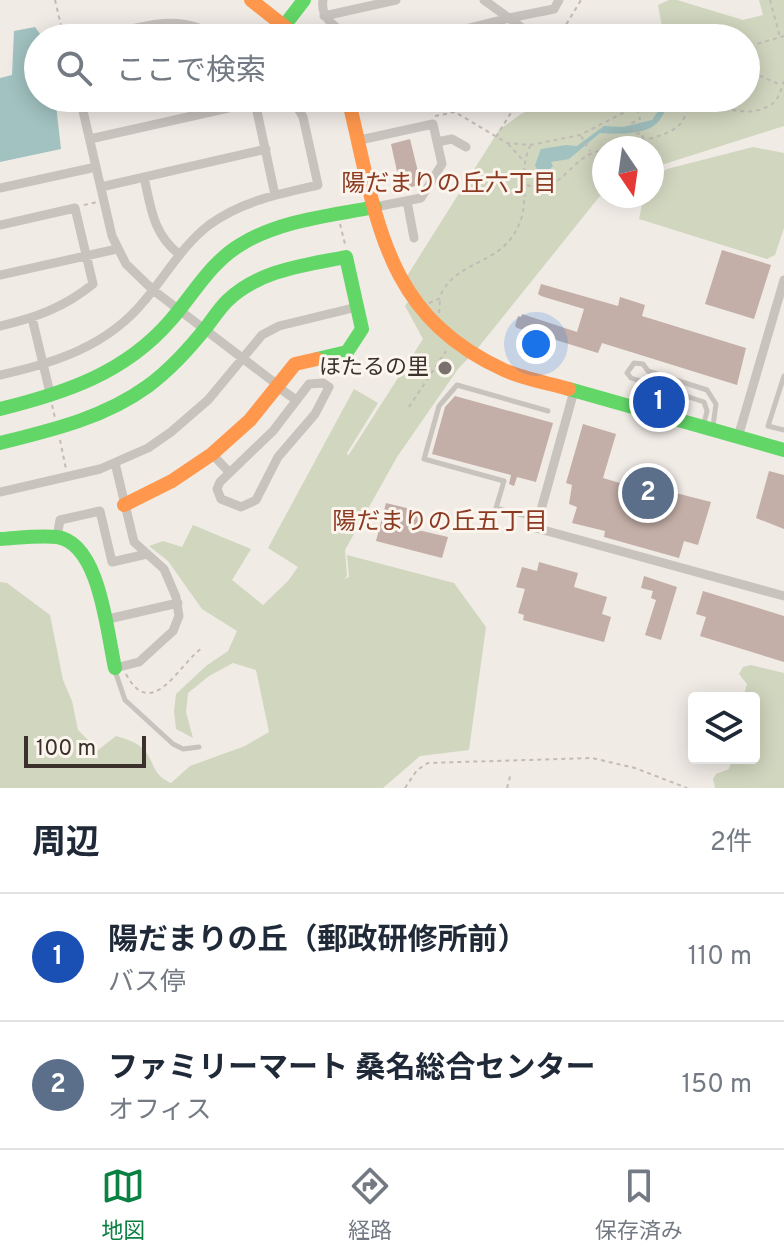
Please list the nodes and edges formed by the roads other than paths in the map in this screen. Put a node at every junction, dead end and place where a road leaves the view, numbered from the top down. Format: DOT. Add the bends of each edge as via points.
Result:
graph roads {
  1 [pos="251,0"];
  2 [pos="304,0"];
  3 [pos="323,0"];
  4 [pos="396,0"];
  5 [pos="484,0"];
  6 [pos="559,0"];
  7 [pos="324,16"];
  8 [pos="509,18"];
  9 [pos="160,24"];
  10 [pos="186,24"];
  11 [pos="281,24"];
  12 [pos="286,24"];
  13 [pos="333,24"];
  14 [pos="485,24"];
  15 [pos="517,24"];
  16 [pos="83,112"];
  17 [pos="205,112"];
  18 [pos="258,112"];
  19 [pos="300,112"];
  20 [pos="352,112"];
  21 [pos="90,139"];
  22 [pos="360,140"];
  23 [pos="437,142"];
  24 [pos="466,147"];
  25 [pos="266,149"];
  26 [pos="96,167"];
  27 [pos="144,177"];
  28 [pos="101,187"];
  29 [pos="0,188"];
  30 [pos="275,195"];
  31 [pos="407,201"];
  32 [pos="375,207"];
  33 [pos="0,225"];
  34 [pos="414,238"];
  35 [pos="117,249"];
  36 [pos="179,254"];
  37 [pos="87,256"];
  38 [pos="0,275"];
  39 [pos="784,280"];
  40 [pos="153,290"];
  41 [pos="781,298"];
  42 [pos="357,307"];
  43 [pos="179,310"];
  44 [pos="32,318"];
  45 [pos="0,326"];
  46 [pos="204,331"];
  47 [pos="241,358"];
  48 [pos="43,365"];
  49 [pos="0,375"];
  50 [pos="784,376"];
  51 [pos="278,386"];
  52 [pos="574,391"];
  53 [pos="51,400"];
  54 [pos="296,400"];
  55 [pos="0,409"];
  56 [pos="548,411"];
  57 [pos="708,429"];
  58 [pos="784,430"];
  59 [pos="738,437"];
  60 [pos="0,443"];
  61 [pos="784,450"];
  62 [pos="212,454"];
  63 [pos="115,463"];
  64 [pos="229,472"];
  65 [pos="0,492"];
  66 [pos="124,505"];
  67 [pos="538,519"];
  68 [pos="57,537"];
  69 [pos="0,539"];
  70 [pos="147,554"];
  71 [pos="784,596"];
  72 [pos="178,603"];
  73 [pos="104,620"];
  74 [pos="118,667"];
  75 [pos="199,747"];
  1 -- 11 [label="street"];
  2 -- 12 [label="street"];
  3 -- 7 [label="street"];
  4 -- 7 [label="street"];
  5 -- 8 [label="street"];
  6 -- 8 [label="street" via="554,9"];
  7 -- 13 [label="street"];
  8 -- 14 [label="street"];
  8 -- 15 [label="street"];
  9 -- 10 [label="street"];
  16 -- 21 [label="street"];
  17 -- 21 [label="street"];
  18 -- 25 [label="street"];
  19 -- 30 [label="street" via="318,185"];
  20 -- 22 [label="street"];
  21 -- 26 [label="street"];
  22 -- 23 [label="street" via="433,124"];
  22 -- 32 [label="street"];
  23 -- 24 [label="street" via="452,139"];
  23 -- 31 [label="street" via="442,164 421,198"];
  25 -- 27 [label="street"];
  25 -- 30 [label="street"];
  26 -- 28 [label="street"];
  26 -- 29 [label="street"];
  27 -- 28 [label="street"];
  27 -- 36 [label="street" via="156,228"];
  28 -- 35 [label="street"];
  30 -- 36 [label="street" via="227,214"];
  31 -- 32 [label="street"];
  31 -- 34 [label="street"];
  32 -- 43 [label="street" via="244,242 207,272"];
  32 -- 52 [label="street" via="392,267 434,326 491,365"];
  33 -- 37 [label="street" via="75,208"];
  35 -- 37 [label="street"];
  35 -- 40 [label="street"];
  36 -- 40 [label="street"];
  37 -- 38 [label="street"];
  37 -- 44 [label="street" via="93,284"];
  39 -- 41 [label="street"];
  40 -- 43 [label="street"];
  40 -- 48 [label="street" via="113,329"];
  41 -- 59 [label="street"];
  42 -- 46 [label="street" via="346,257 258,279 227,301"];
  42 -- 47 [label="street" via="279,326 257,339"];
  42 -- 51 [label="street" via="362,329 347,352 295,364"];
  43 -- 46 [label="street"];
  43 -- 53 [label="street" via="120,366"];
  44 -- 45 [label="street"];
  44 -- 48 [label="street"];
  46 -- 47 [label="street"];
  46 -- 60 [label="street" via="140,392 98,415"];
  47 -- 51 [label="street"];
  47 -- 63 [label="street" via="208,400 171,432"];
  48 -- 49 [label="street"];
  48 -- 53 [label="street"];
  50 -- 58 [label="lane" via="768,426"];
  51 -- 54 [label="street"];
  51 -- 62 [label="street"];
  52 -- 57 [label="street"];
  52 -- 67 [label="street"];
  53 -- 55 [label="street"];
  54 -- 64 [label="street" via="264,441"];
  54 -- 64 [label="street" via="309,384 329,387 315,414 278,457 253,503 241,507 221,499 218,485"];
  56 -- 67 [label="lane" via="457,385 439,406 424,459 504,481 496,508"];
  57 -- 57 [label="lane" via="704,402 631,378 630,366 643,364 648,371 707,390 716,404"];
  57 -- 59 [label="street"];
  59 -- 61 [label="street"];
  62 -- 64 [label="street"];
  62 -- 66 [label="street"];
  63 -- 65 [label="street"];
  63 -- 66 [label="street"];
  66 -- 70 [label="street" via="134,542"];
  67 -- 71 [label="street" via="536,528"];
  68 -- 69 [label="street"];
  68 -- 70 [label="street" via="60,520 100,511 112,562"];
  68 -- 73 [label="street" via="70,541 89,559"];
  70 -- 72 [label="street" via="164,569"];
  72 -- 73 [label="street"];
  72 -- 74 [label="street" via="173,631 139,662"];
  73 -- 74 [label="street"];
  74 -- 75 [label="lane" via="120,690 130,705 173,744"];
}
